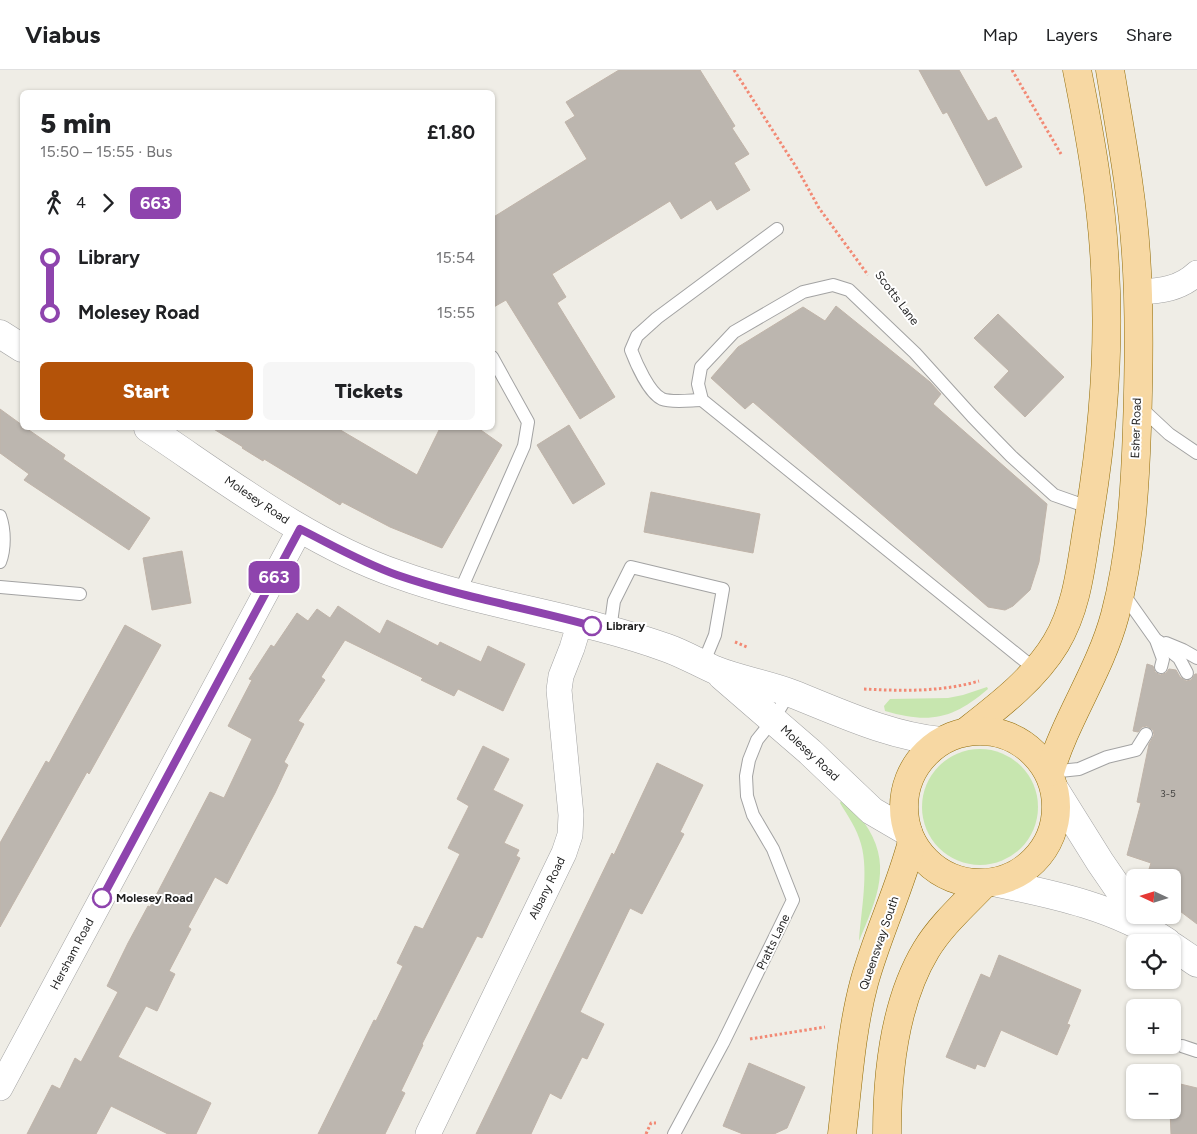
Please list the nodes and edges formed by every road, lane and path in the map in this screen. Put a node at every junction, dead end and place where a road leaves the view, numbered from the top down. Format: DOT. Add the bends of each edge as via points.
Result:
graph roads {
  1 [pos="734,70"];
  2 [pos="1012,70"];
  3 [pos="1077,70"];
  4 [pos="1110,70"];
  5 [pos="1062,155"];
  6 [pos="777,229"];
  7 [pos="870,278"];
  8 [pos="1194,279"];
  9 [pos="1138,292"];
  10 [pos="0,334"];
  11 [pos="20,347"];
  12 [pos="495,362"];
  13 [pos="702,400"];
  14 [pos="1138,404"];
  15 [pos="151,430"];
  16 [pos="1197,452"];
  17 [pos="1091,508"];
  18 [pos="0,516"];
  19 [pos="300,529"];
  20 [pos="0,562"];
  21 [pos="0,587"];
  22 [pos="1121,590"];
  23 [pos="80,594"];
  24 [pos="459,594"];
  25 [pos="580,622"];
  26 [pos="610,630"];
  27 [pos="1156,640"];
  28 [pos="743,645"];
  29 [pos="752,648"];
  30 [pos="1197,658"];
  31 [pos="708,667"];
  32 [pos="1161,667"];
  33 [pos="1036,670"];
  34 [pos="1187,673"];
  35 [pos="986,678"];
  36 [pos="861,688"];
  37 [pos="789,693"];
  38 [pos="773,720"];
  39 [pos="968,730"];
  40 [pos="1146,734"];
  41 [pos="940,740"];
  42 [pos="1149,749"];
  43 [pos="1136,750"];
  44 [pos="1052,781"];
  45 [pos="910,838"];
  46 [pos="991,883"];
  47 [pos="1157,934"];
  48 [pos="1164,934"];
  49 [pos="830,1026"];
  50 [pos="723,1043"];
  51 [pos="1182,1046"];
  52 [pos="1197,1051"];
  53 [pos="0,1088"];
  54 [pos="428,1134"];
  55 [pos="674,1134"];
  56 [pos="842,1134"];
  57 [pos="887,1134"];
  1 -- 7 [label="path, Scotts Lane" via="819,208"];
  2 -- 5 [label="path"];
  3 -- 17 [label="main road" via="1093,159 1105,267 1103,392"];
  4 -- 9 [label="main road, Esher Road" via="1132,212"];
  6 -- 13 [label="lane" via="637,336 631,350 636,365 654,393 663,400"];
  8 -- 9 [label="street" via="1162,291"];
  9 -- 14 [label="main road, Esher Road"];
  10 -- 11 [label="street"];
  12 -- 24 [label="lane" via="528,422 524,446"];
  13 -- 17 [label="lane" via="698,384 700,367 734,332 803,292 833,286 849,290 915,354 1011,456 1054,494"];
  13 -- 33 [label="lane"];
  14 -- 16 [label="lane" via="1169,434"];
  14 -- 22 [label="main road, Esher Road" via="1133,505"];
  15 -- 19 [label="street, Molesey Road"];
  17 -- 33 [label="main road" via="1071,613"];
  18 -- 20 [label="lane" via="3,554"];
  19 -- 24 [label="street, Molesey Road" via="395,574"];
  19 -- 53 [label="street, Hersham Road"];
  21 -- 23 [label="lane"];
  22 -- 27 [label="lane"];
  22 -- 44 [label="main road, Esher Road" via="1102,655 1063,735"];
  24 -- 25 [label="street, Molesey Road"];
  25 -- 26 [label="street, Molesey Road"];
  25 -- 54 [label="street, Albany Road" via="559,690 571,815 570,835"];
  26 -- 31 [label="street, Molesey Road" via="669,649"];
  26 -- 31 [label="lane" via="614,601 631,567 723,589"];
  27 -- 30 [label="lane"];
  27 -- 32 [label="lane" via="1163,659"];
  27 -- 34 [label="lane" via="1178,658"];
  28 -- 29 [label="path"];
  31 -- 37 [label="street, Molesey Road"];
  31 -- 38 [label="street, Molesey Road"];
  33 -- 39 [label="main road"];
  35 -- 36 [label="path" via="954,687"];
  37 -- 38 [label="lane, Pratts Lane"];
  37 -- 41 [label="street, Molesey Road" via="901,734"];
  38 -- 45 [label="street, Molesey Road" via="872,811"];
  38 -- 50 [label="lane, Pratts Lane" via="757,740 749,760 747,796 752,815 773,849 793,900"];
  39 -- 41 [label="main road"];
  39 -- 44 [label="main road" via="1005,735 1020,742 1032,752"];
  40 -- 43 [label="lane"];
  41 -- 45 [label="main road" via="926,754 909,786 905,817"];
  42 -- 43 [label="lane"];
  43 -- 44 [label="lane" via="1106,757"];
  44 -- 46 [label="main road" via="1055,813 1042,847 1019,873 1010,879"];
  44 -- 48 [label="street" via="1100,862"];
  45 -- 46 [label="main road" via="919,856 938,873 968,883"];
  45 -- 56 [label="main road, Queensway South" via="904,870 870,964 854,1028"];
  46 -- 47 [label="street" via="1074,900"];
  46 -- 57 [label="main road" via="939,932 917,968 900,1015 892,1054"];
  49 -- 50 [label="path"];
  50 -- 55 [label="lane, Pratts Lane"];
  51 -- 52 [label="lane"];
}
